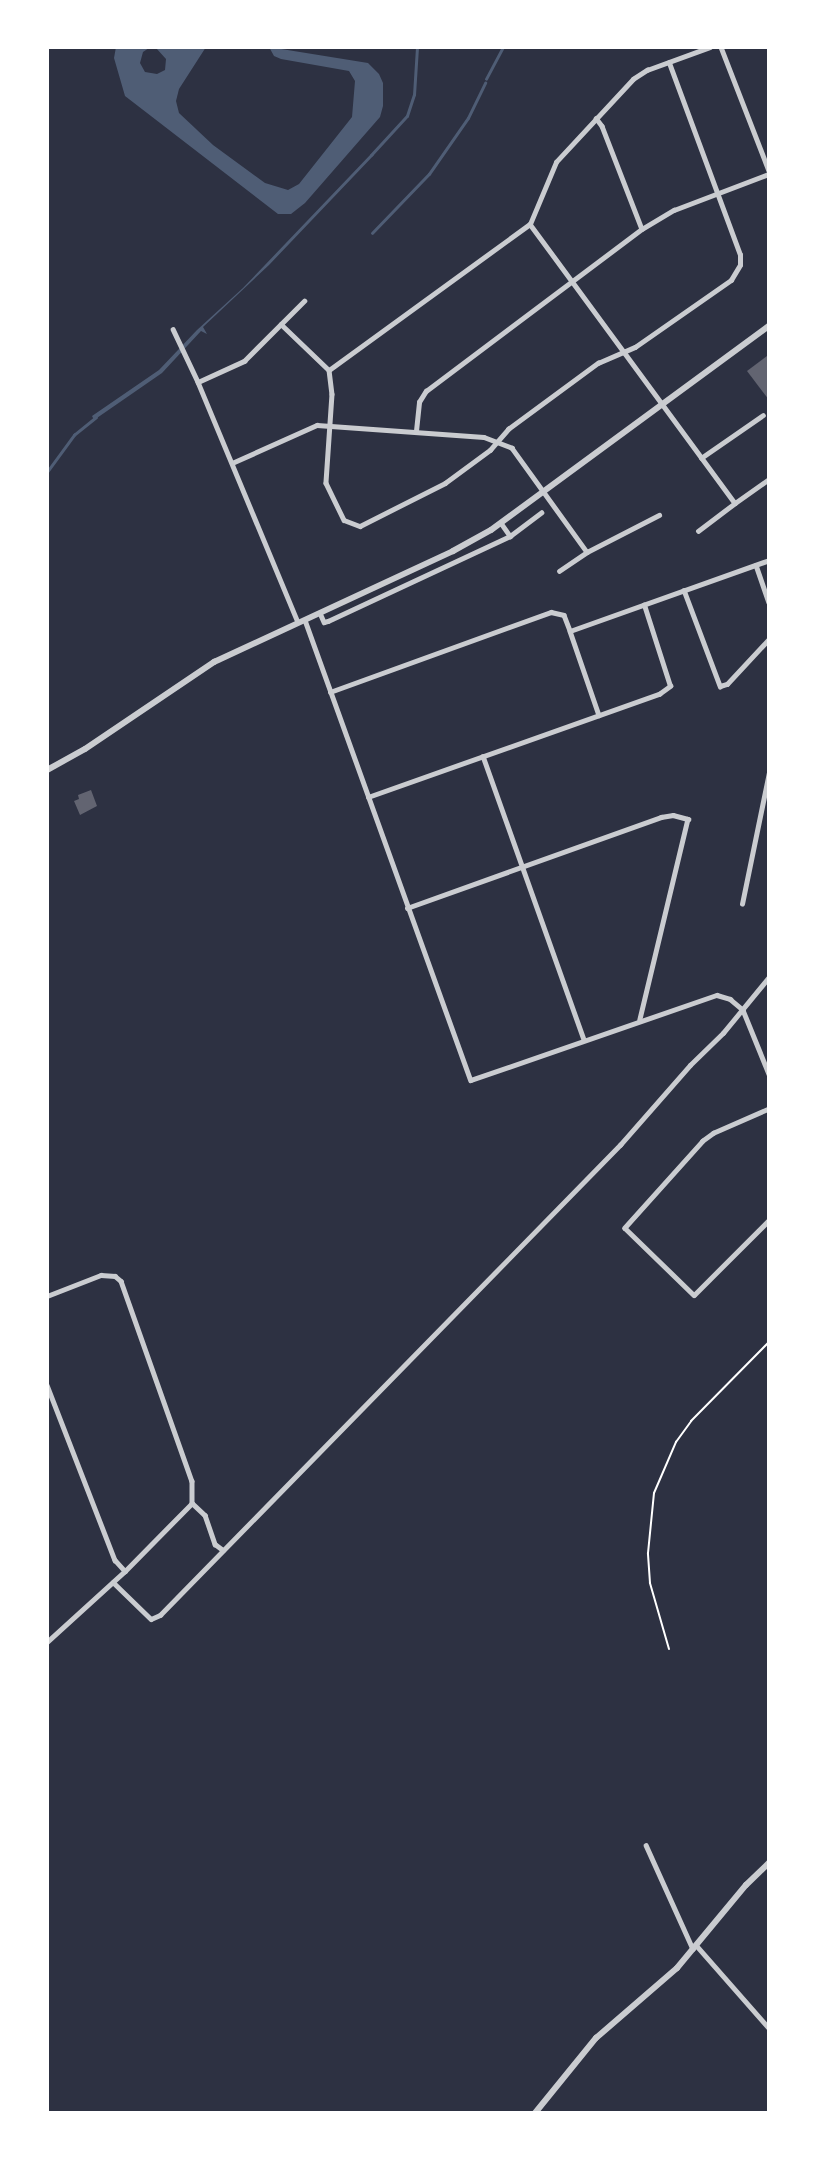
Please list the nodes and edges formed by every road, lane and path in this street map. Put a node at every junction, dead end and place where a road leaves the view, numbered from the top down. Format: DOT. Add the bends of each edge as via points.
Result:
graph roads {
  1 [pos="710,47"];
  2 [pos="720,47"];
  3 [pos="669,63"];
  4 [pos="596,118"];
  5 [pos="769,173"];
  6 [pos="716,193"];
  7 [pos="530,224"];
  8 [pos="642,229"];
  9 [pos="572,282"];
  10 [pos="304,301"];
  11 [pos="281,324"];
  12 [pos="173,329"];
  13 [pos="767,330"];
  14 [pos="624,352"];
  15 [pos="329,370"];
  16 [pos="198,382"];
  17 [pos="663,406"];
  18 [pos="763,415"];
  19 [pos="330,425"];
  20 [pos="416,431"];
  21 [pos="499,440"];
  22 [pos="701,458"];
  23 [pos="232,463"];
  24 [pos="769,479"];
  25 [pos="544,492"];
  26 [pos="735,503"];
  27 [pos="541,513"];
  28 [pos="659,515"];
  29 [pos="501,523"];
  30 [pos="698,531"];
  31 [pos="510,536"];
  32 [pos="587,552"];
  33 [pos="769,560"];
  34 [pos="756,565"];
  35 [pos="559,571"];
  36 [pos="684,590"];
  37 [pos="769,602"];
  38 [pos="644,604"];
  39 [pos="320,613"];
  40 [pos="302,621"];
  41 [pos="570,631"];
  42 [pos="769,639"];
  43 [pos="330,692"];
  44 [pos="598,715"];
  45 [pos="483,756"];
  46 [pos="47,770"];
  47 [pos="769,772"];
  48 [pos="368,797"];
  49 [pos="523,866"];
  50 [pos="742,905"];
  51 [pos="407,908"];
  52 [pos="769,977"];
  53 [pos="743,1010"];
  54 [pos="640,1019"];
  55 [pos="584,1040"];
  56 [pos="769,1074"];
  57 [pos="769,1109"];
  58 [pos="769,1220"];
  59 [pos="47,1296"];
  60 [pos="769,1342"];
  61 [pos="47,1385"];
  62 [pos="192,1503"];
  63 [pos="223,1550"];
  64 [pos="125,1571"];
  65 [pos="113,1582"];
  66 [pos="47,1642"];
  67 [pos="669,1649"];
  68 [pos="646,1845"];
  69 [pos="769,1863"];
  70 [pos="694,1947"];
  71 [pos="769,2028"];
  72 [pos="535,2113"];
  1 -- 3 [label="street"];
  2 -- 5 [label="street"];
  3 -- 4 [label="street" via="633,79"];
  3 -- 6 [label="street"];
  4 -- 7 [label="street" via="556,162"];
  4 -- 8 [label="street"];
  5 -- 6 [label="street"];
  6 -- 8 [label="street"];
  6 -- 14 [label="street" via="740,255 736,275"];
  7 -- 9 [label="street"];
  7 -- 15 [label="street"];
  8 -- 9 [label="street"];
  9 -- 14 [label="street"];
  9 -- 20 [label="street" via="426,391 419,402"];
  10 -- 11 [label="street"];
  11 -- 15 [label="street"];
  11 -- 16 [label="street" via="244,361"];
  12 -- 16 [label="street"];
  13 -- 17 [label="street"];
  14 -- 17 [label="street"];
  14 -- 21 [label="street" via="598,363"];
  15 -- 19 [label="street"];
  16 -- 23 [label="street"];
  17 -- 22 [label="street"];
  17 -- 25 [label="street"];
  18 -- 22 [label="street"];
  19 -- 20 [label="street"];
  19 -- 21 [label="street" via="328,488 344,520 356,526 446,483"];
  19 -- 23 [label="street" via="312,426"];
  20 -- 21 [label="street"];
  21 -- 25 [label="street" via="512,448"];
  22 -- 26 [label="street"];
  23 -- 40 [label="street"];
  24 -- 26 [label="street"];
  25 -- 29 [label="street"];
  25 -- 32 [label="street"];
  26 -- 30 [label="street"];
  27 -- 31 [label="street"];
  28 -- 32 [label="street"];
  29 -- 31 [label="street"];
  29 -- 39 [label="street" via="453,551"];
  31 -- 39 [label="street" via="328,621 324,622"];
  32 -- 35 [label="street"];
  33 -- 34 [label="street"];
  34 -- 36 [label="street"];
  34 -- 37 [label="street"];
  36 -- 38 [label="street"];
  36 -- 42 [label="street" via="720,686"];
  38 -- 41 [label="street"];
  38 -- 44 [label="street" via="670,686"];
  39 -- 40 [label="street"];
  40 -- 43 [label="street"];
  40 -- 46 [label="street" via="214,662"];
  41 -- 43 [label="street" via="564,615 551,612"];
  41 -- 44 [label="street"];
  43 -- 48 [label="street"];
  44 -- 45 [label="street"];
  45 -- 48 [label="street"];
  45 -- 49 [label="street"];
  47 -- 50 [label="street"];
  48 -- 51 [label="street"];
  49 -- 51 [label="street"];
  49 -- 54 [label="street" via="662,817 688,819"];
  49 -- 55 [label="street"];
  51 -- 55 [label="street" via="471,1080"];
  52 -- 53 [label="street"];
  53 -- 54 [label="street" via="723,996 708,996"];
  53 -- 56 [label="street"];
  53 -- 63 [label="street" via="621,1145"];
  54 -- 55 [label="street"];
  57 -- 58 [label="street" via="703,1141 625,1228 694,1295"];
  59 -- 62 [label="street" via="94,1278 110,1275 121,1281 192,1481"];
  60 -- 67 [label="path" via="691,1421 676,1442 654,1493 649,1573"];
  61 -- 64 [label="street" via="115,1560"];
  62 -- 63 [label="street" via="205,1515 215,1544"];
  62 -- 64 [label="street"];
  63 -- 65 [label="street" via="160,1615 150,1619"];
  64 -- 65 [label="street"];
  65 -- 66 [label="street"];
  68 -- 70 [label="street"];
  69 -- 70 [label="street"];
  70 -- 71 [label="street"];
  70 -- 72 [label="street" via="670,1974 605,2029"];
}
